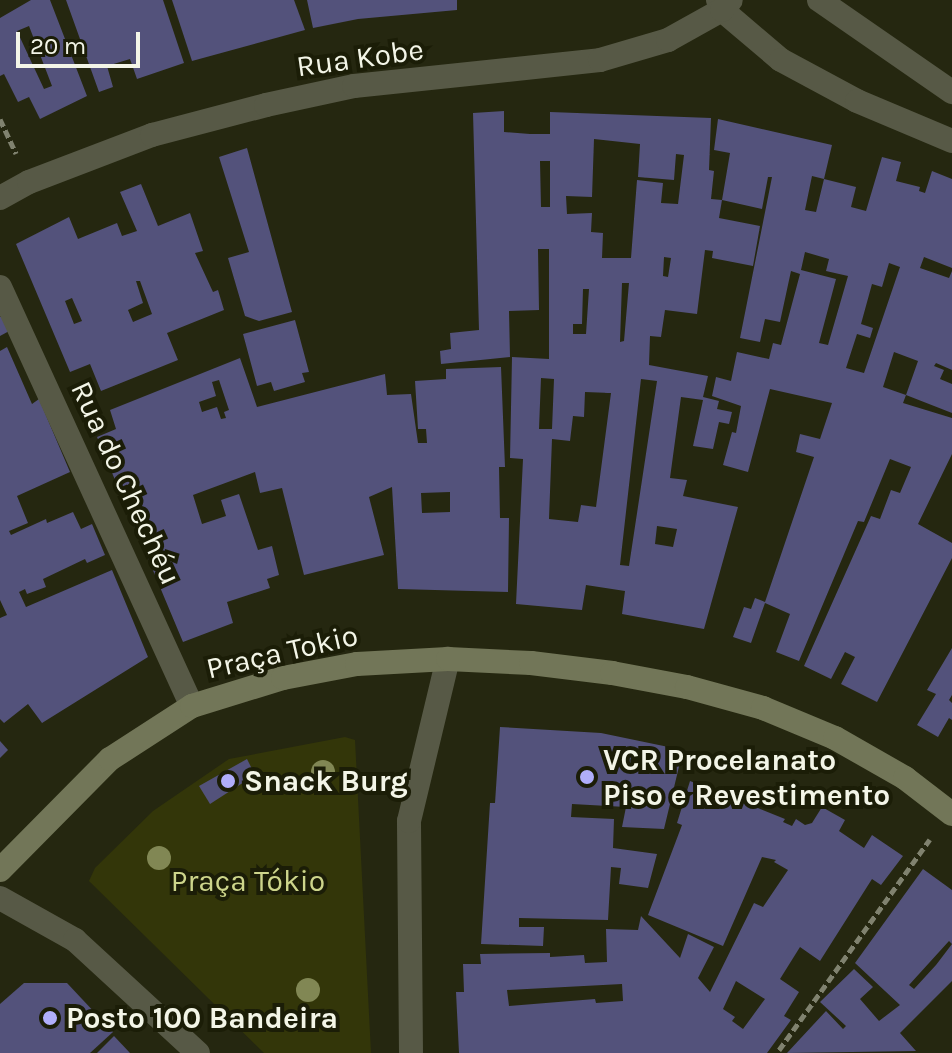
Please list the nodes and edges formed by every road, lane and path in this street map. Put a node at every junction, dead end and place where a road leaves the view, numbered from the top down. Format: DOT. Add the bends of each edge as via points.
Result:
graph roads {
  1 [pos="819,0"];
  2 [pos="723,3"];
  3 [pos="952,92"];
  4 [pos="952,141"];
  5 [pos="0,198"];
  6 [pos="0,287"];
  7 [pos="448,659"];
  8 [pos="192,706"];
  9 [pos="951,813"];
  10 [pos="0,870"];
  11 [pos="0,898"];
  12 [pos="779,1050"];
  13 [pos="198,1053"];
  14 [pos="411,1053"];
  1 -- 3 [label="street"];
  2 -- 4 [label="street" via="781,60 857,101"];
  2 -- 5 [label="street, Rua Kobe" via="668,40 600,60 354,86 238,112 152,135"];
  6 -- 8 [label="street, Rua do Chechéu"];
  7 -- 8 [label="main road, Praça Tokio" via="357,664 283,678"];
  7 -- 9 [label="main road, Praça Tokio" via="612,673 763,708 835,738 905,778"];
  7 -- 14 [label="street" via="409,821"];
  8 -- 10 [label="main road, Praça Tokio" via="110,759"];
  9 -- 12 [label="path"];
  11 -- 13 [label="street" via="75,940"];
}
